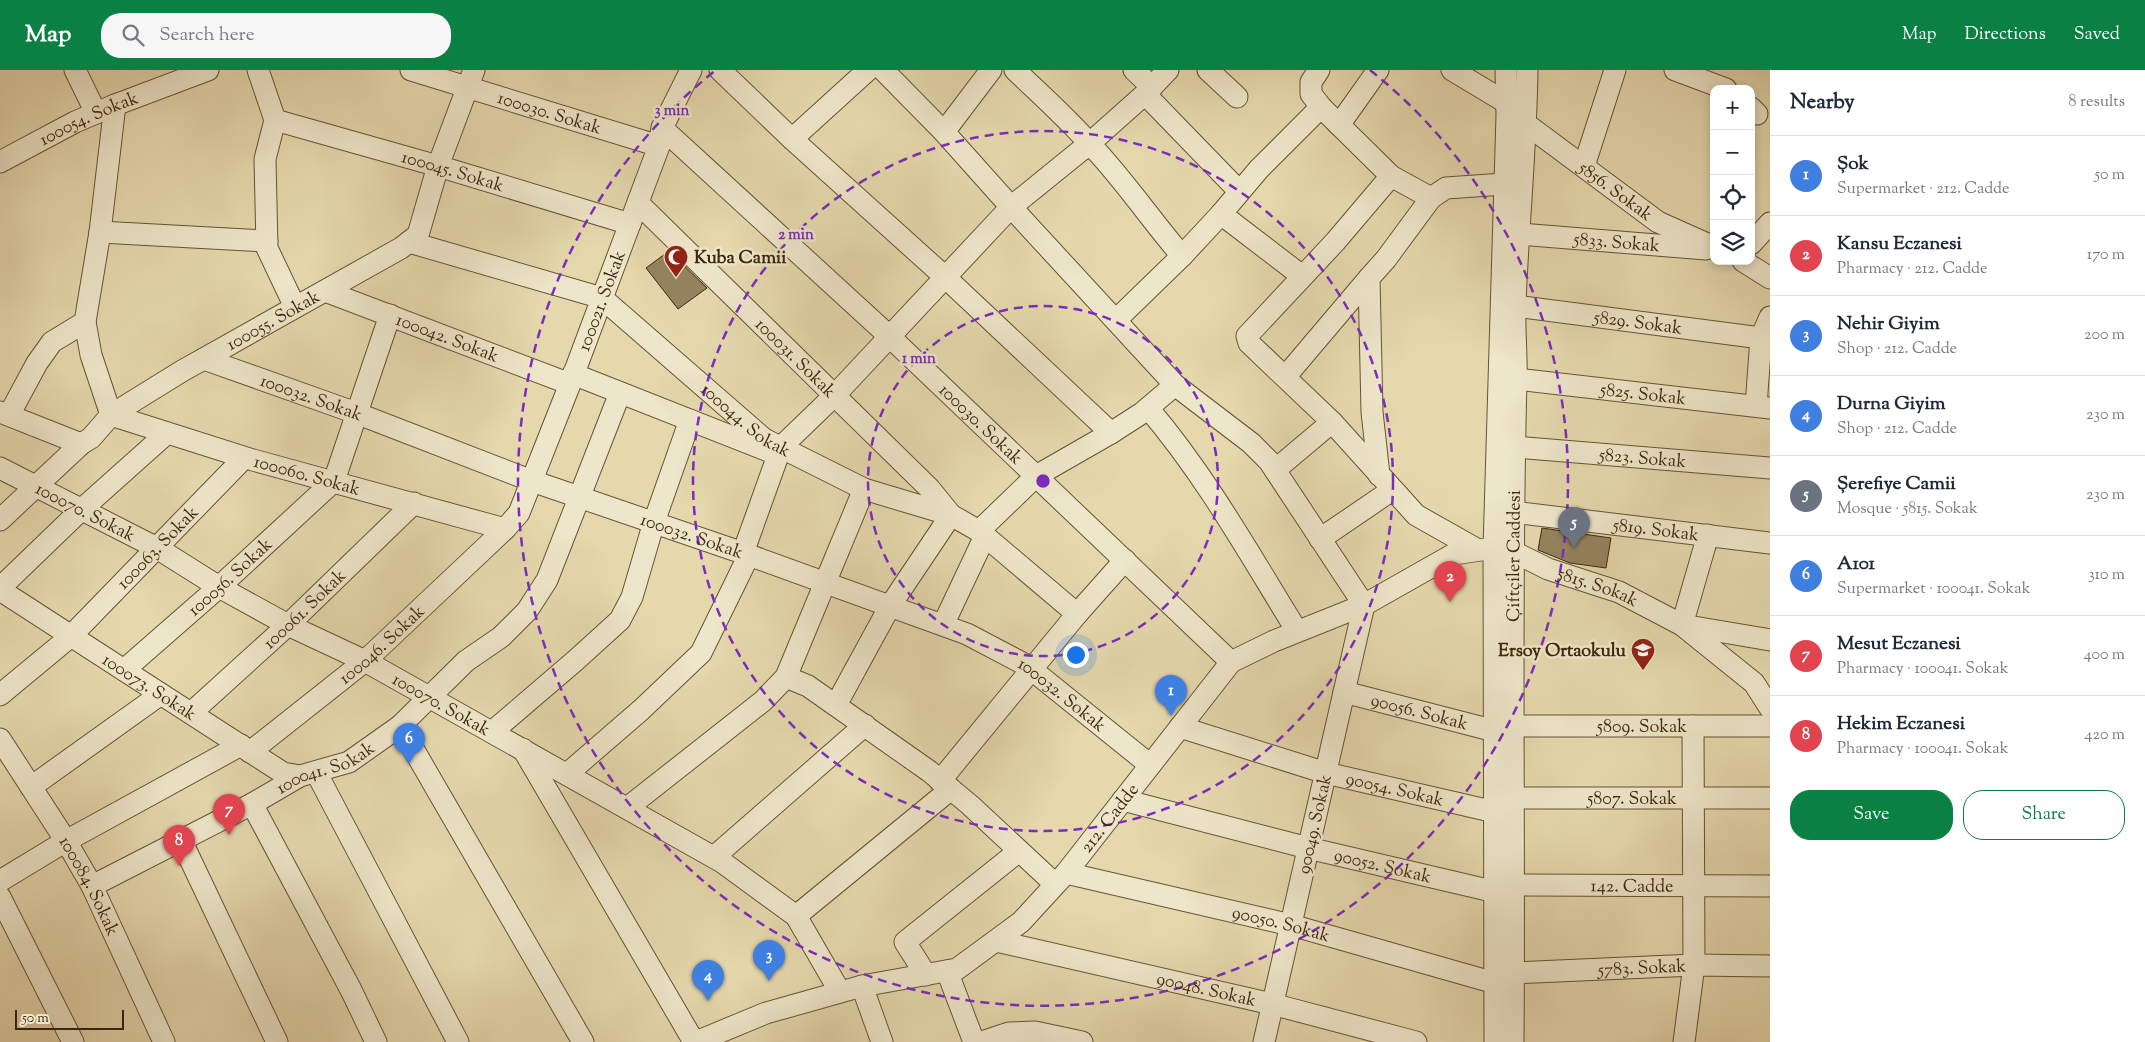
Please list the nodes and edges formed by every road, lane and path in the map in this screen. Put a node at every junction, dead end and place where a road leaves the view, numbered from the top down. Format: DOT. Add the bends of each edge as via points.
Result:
graph roads {
  1 [pos="75,70"];
  2 [pos="208,70"];
  3 [pos="258,70"];
  4 [pos="411,70"];
  5 [pos="720,70"];
  6 [pos="868,70"];
  7 [pos="883,70"];
  8 [pos="991,70"];
  9 [pos="1015,70"];
  10 [pos="1134,70"];
  11 [pos="1168,70"];
  12 [pos="1208,70"];
  13 [pos="1319,70"];
  14 [pos="1378,70"];
  15 [pos="1452,70"];
  16 [pos="1506,70"];
  17 [pos="1527,70"];
  18 [pos="1615,70"];
  19 [pos="1675,70"];
  20 [pos="684,72"];
  21 [pos="471,78"];
  22 [pos="1715,85"];
  23 [pos="1148,91"];
  24 [pos="1238,97"];
  25 [pos="1507,103"];
  26 [pos="1321,107"];
  27 [pos="105,109"];
  28 [pos="275,120"];
  29 [pos="1526,124"];
  30 [pos="1339,125"];
  31 [pos="944,132"];
  32 [pos="661,137"];
  33 [pos="792,139"];
  34 [pos="1090,143"];
  35 [pos="0,162"];
  36 [pos="438,166"];
  37 [pos="1584,166"];
  38 [pos="1391,176"];
  39 [pos="1504,184"];
  40 [pos="1239,190"];
  41 [pos="1431,198"];
  42 [pos="638,203"];
  43 [pos="1011,207"];
  44 [pos="1221,214"];
  45 [pos="1770,223"];
  46 [pos="630,224"];
  47 [pos="100,232"];
  48 [pos="1520,234"];
  49 [pos="1755,240"];
  50 [pos="267,241"];
  51 [pos="409,242"];
  52 [pos="1710,246"];
  53 [pos="1710,248"];
  54 [pos="1182,256"];
  55 [pos="1749,265"];
  56 [pos="1302,276"];
  57 [pos="945,277"];
  58 [pos="1369,278"];
  59 [pos="1770,278"];
  60 [pos="325,291"];
  61 [pos="602,298"];
  62 [pos="1515,306"];
  63 [pos="295,308"];
  64 [pos="390,315"];
  65 [pos="1770,317"];
  66 [pos="1116,320"];
  67 [pos="85,322"];
  68 [pos="889,336"];
  69 [pos="1761,338"];
  70 [pos="204,359"];
  71 [pos="1286,376"];
  72 [pos="572,379"];
  73 [pos="1516,379"];
  74 [pos="1175,385"];
  75 [pos="620,393"];
  76 [pos="834,396"];
  77 [pos="1763,407"];
  78 [pos="1148,408"];
  79 [pos="356,413"];
  80 [pos="4,414"];
  81 [pos="111,415"];
  82 [pos="690,420"];
  83 [pos="1332,422"];
  84 [pos="1111,433"];
  85 [pos="166,434"];
  86 [pos="81,444"];
  87 [pos="1514,447"];
  88 [pos="779,450"];
  89 [pos="244,458"];
  90 [pos="0,468"];
  91 [pos="1770,468"];
  92 [pos="1275,470"];
  93 [pos="1036,476"];
  94 [pos="334,481"];
  95 [pos="532,481"];
  96 [pos="1386,482"];
  97 [pos="36,487"];
  98 [pos="864,489"];
  99 [pos="580,497"];
  100 [pos="414,503"];
  101 [pos="82,509"];
  102 [pos="1513,512"];
  103 [pos="951,515"];
  104 [pos="0,520"];
  105 [pos="654,522"];
  106 [pos="505,529"];
  107 [pos="982,534"];
  108 [pos="1708,535"];
  109 [pos="1320,539"];
  110 [pos="1770,543"];
  111 [pos="157,548"];
  112 [pos="1495,550"];
  113 [pos="746,554"];
  114 [pos="1125,560"];
  115 [pos="825,582"];
  116 [pos="219,587"];
  117 [pos="0,589"];
  118 [pos="1364,605"];
  119 [pos="890,606"];
  120 [pos="1077,614"];
  121 [pos="288,625"];
  122 [pos="942,625"];
  123 [pos="1682,625"];
  124 [pos="1297,632"];
  125 [pos="70,637"];
  126 [pos="1770,640"];
  127 [pos="365,661"];
  128 [pos="1231,662"];
  129 [pos="1032,669"];
  130 [pos="124,670"];
  131 [pos="786,677"];
  132 [pos="1762,680"];
  133 [pos="1344,692"];
  134 [pos="161,694"];
  135 [pos="0,695"];
  136 [pos="428,696"];
  137 [pos="836,705"];
  138 [pos="1770,708"];
  139 [pos="191,713"];
  140 [pos="864,725"];
  141 [pos="400,726"];
  142 [pos="1693,726"];
  143 [pos="1770,726"];
  144 [pos="1180,727"];
  145 [pos="1504,728"];
  146 [pos="492,732"];
  147 [pos="0,739"];
  148 [pos="246,748"];
  149 [pos="523,749"];
  150 [pos="1150,765"];
  151 [pos="1326,772"];
  152 [pos="308,774"];
  153 [pos="567,774"];
  154 [pos="946,785"];
  155 [pos="31,787"];
  156 [pos="1694,797"];
  157 [pos="1770,798"];
  158 [pos="1123,800"];
  159 [pos="1502,803"];
  160 [pos="252,804"];
  161 [pos="627,808"];
  162 [pos="182,840"];
  163 [pos="66,841"];
  164 [pos="1308,848"];
  165 [pos="1019,851"];
  166 [pos="714,857"];
  167 [pos="1061,878"];
  168 [pos="0,881"];
  169 [pos="1693,885"];
  170 [pos="92,886"];
  171 [pos="1770,886"];
  172 [pos="1502,887"];
  173 [pos="0,896"];
  174 [pos="796,916"];
  175 [pos="1291,925"];
  176 [pos="996,940"];
  177 [pos="1694,965"];
  178 [pos="1770,966"];
  179 [pos="947,971"];
  180 [pos="926,975"];
  181 [pos="1504,978"];
  182 [pos="862,986"];
  183 [pos="840,992"];
  184 [pos="1272,1004"];
  185 [pos="73,1042"];
  186 [pos="164,1042"];
  187 [pos="277,1042"];
  188 [pos="376,1042"];
  189 [pos="458,1042"];
  190 [pos="583,1042"];
  191 [pos="695,1042"];
  192 [pos="882,1042"];
  193 [pos="974,1042"];
  194 [pos="982,1042"];
  195 [pos="1082,1042"];
  196 [pos="1264,1042"];
  197 [pos="1416,1042"];
  198 [pos="1495,1042"];
  199 [pos="1513,1042"];
  200 [pos="1684,1042"];
  1 -- 27 [label="street"];
  2 -- 27 [label="street, 100054. Sokak"];
  3 -- 28 [label="street"];
  4 -- 21 [label="street, 100030. Sokak"];
  5 -- 33 [label="street"];
  6 -- 33 [label="street"];
  7 -- 31 [label="street"];
  8 -- 31 [label="street"];
  9 -- 34 [label="street"];
  10 -- 23 [label="street"];
  11 -- 23 [label="street"];
  12 -- 24 [label="street"];
  13 -- 26 [label="street" via="1311,82 1311,94"];
  14 -- 30 [label="street"];
  15 -- 25 [label="street"];
  16 -- 25 [label="street, Çiftçiler Caddesi"];
  17 -- 29 [label="street, Çiftçiler Caddesi"];
  18 -- 37 [label="street"];
  19 -- 22 [label="street"];
  20 -- 32 [label="street, 100021. Sokak"];
  21 -- 32 [label="street, 100030. Sokak"];
  21 -- 36 [label="street, 100055. Sokak"];
  23 -- 34 [label="street"];
  23 -- 40 [label="street"];
  25 -- 39 [label="street, Çiftçiler Caddesi"];
  26 -- 30 [label="street"];
  26 -- 40 [label="street"];
  27 -- 35 [label="street, 100054. Sokak"];
  27 -- 47 [label="street"];
  28 -- 36 [label="street, 100045. Sokak"];
  28 -- 50 [label="street" via="265,159"];
  29 -- 37 [label="street, 5856. Sokak"];
  29 -- 48 [label="street, Çiftçiler Caddesi"];
  30 -- 38 [label="street"];
  31 -- 43 [label="street"];
  32 -- 42 [label="street, 100021. Sokak"];
  32 -- 68 [label="street, 100030. Sokak"];
  33 -- 57 [label="street"];
  34 -- 43 [label="street"];
  34 -- 54 [label="street"];
  36 -- 46 [label="street, 100045. Sokak"];
  36 -- 51 [label="street, 100055. Sokak" via="418,235"];
  37 -- 52 [label="street, 5856. Sokak" via="1658,222"];
  38 -- 41 [label="street"];
  38 -- 56 [label="street"];
  39 -- 41 [label="street" via="1446,188"];
  39 -- 112 [label="street, Çiftçiler Caddesi"];
  40 -- 44 [label="street"];
  41 -- 58 [label="street"];
  42 -- 46 [label="street, 100021. Sokak"];
  42 -- 76 [label="street, 100031. Sokak"];
  43 -- 57 [label="street"];
  43 -- 66 [label="street"];
  44 -- 54 [label="street"];
  44 -- 56 [label="street"];
  45 -- 49 [label="street"];
  46 -- 61 [label="street, 100021. Sokak"];
  47 -- 50 [label="street"];
  47 -- 67 [label="street"];
  48 -- 53 [label="street, 5833. Sokak"];
  48 -- 62 [label="street, Çiftçiler Caddesi"];
  50 -- 63 [label="street" via="267,248"];
  51 -- 60 [label="street, 100055. Sokak"];
  51 -- 61 [label="street, 100044. Sokak"];
  54 -- 66 [label="street"];
  55 -- 59 [label="street"];
  56 -- 71 [label="street, 5815. Sokak" via="1247,336 1249,343"];
  57 -- 68 [label="street"];
  57 -- 84 [label="street"];
  58 -- 71 [label="street"];
  58 -- 96 [label="street" via="1372,412"];
  60 -- 63 [label="street, 100055. Sokak"];
  60 -- 64 [label="street, 100042. Sokak"];
  61 -- 72 [label="street, 100021. Sokak"];
  61 -- 88 [label="street, 100044. Sokak"];
  62 -- 69 [label="street, 5829. Sokak"];
  62 -- 73 [label="street, Çiftçiler Caddesi"];
  63 -- 70 [label="street, 100055. Sokak"];
  64 -- 72 [label="street, 100042. Sokak"];
  64 -- 79 [label="street"];
  65 -- 69 [label="street"];
  66 -- 74 [label="street"];
  67 -- 80 [label="street" via="52,342"];
  67 -- 81 [label="street" via="91,355"];
  68 -- 76 [label="street"];
  68 -- 93 [label="street, 100030. Sokak"];
  69 -- 77 [label="street"];
  70 -- 79 [label="street, 100032. Sokak"];
  70 -- 81 [label="street, 100055. Sokak"];
  71 -- 83 [label="street, 5815. Sokak"];
  72 -- 75 [label="street, 100042. Sokak"];
  72 -- 95 [label="street, 100021. Sokak"];
  73 -- 77 [label="street, 5825. Sokak"];
  73 -- 87 [label="street, Çiftçiler Caddesi"];
  74 -- 78 [label="street"];
  74 -- 92 [label="street" via="1251,443"];
  75 -- 82 [label="street, 100042. Sokak"];
  75 -- 99 [label="street, 100041. Sokak"];
  76 -- 88 [label="street"];
  76 -- 103 [label="street, 100031. Sokak" via="929,488"];
  78 -- 84 [label="street"];
  78 -- 124 [label="street" via="1215,498"];
  79 -- 94 [label="street"];
  79 -- 95 [label="street, 100032. Sokak"];
  80 -- 86 [label="street"];
  81 -- 85 [label="street, 100060. Sokak"];
  81 -- 86 [label="street, 100055. Sokak" via="91,438"];
  82 -- 88 [label="street, 100042. Sokak"];
  82 -- 105 [label="street"];
  83 -- 92 [label="street"];
  83 -- 96 [label="street, 5815. Sokak"];
  84 -- 93 [label="street"];
  85 -- 89 [label="street, 100060. Sokak"];
  85 -- 101 [label="street"];
  86 -- 97 [label="street, 100055. Sokak"];
  87 -- 91 [label="street, 5823. Sokak"];
  87 -- 102 [label="street, Çiftçiler Caddesi"];
  88 -- 98 [label="street, 100044. Sokak"];
  88 -- 113 [label="street"];
  89 -- 94 [label="street, 100060. Sokak"];
  89 -- 111 [label="street, 100063. Sokak"];
  90 -- 97 [label="street, 100070. Sokak"];
  92 -- 109 [label="street"];
  93 -- 107 [label="street"];
  93 -- 114 [label="street, 100030. Sokak"];
  94 -- 100 [label="street, 100060. Sokak"];
  94 -- 116 [label="street, 100056. Sokak"];
  95 -- 99 [label="street, 100032. Sokak"];
  95 -- 106 [label="street, 100021. Sokak" via="519,512"];
  96 -- 109 [label="street"];
  96 -- 112 [label="street, 5815. Sokak" via="1416,515"];
  97 -- 101 [label="street, 100070. Sokak"];
  97 -- 104 [label="street, 100055. Sokak"];
  98 -- 103 [label="street, 100044. Sokak"];
  98 -- 115 [label="street"];
  99 -- 105 [label="street, 100032. Sokak"];
  99 -- 136 [label="street, 100041. Sokak" via="547,580 527,610 501,638 466,661"];
  100 -- 106 [label="street, 100060. Sokak"];
  100 -- 121 [label="street, 100061. Sokak"];
  101 -- 111 [label="street, 100070. Sokak"];
  101 -- 117 [label="street"];
  102 -- 108 [label="street, 5819. Sokak"];
  102 -- 112 [label="street, Çiftçiler Caddesi"];
  103 -- 107 [label="street, 100044. Sokak"];
  103 -- 119 [label="street"];
  105 -- 113 [label="street, 100032. Sokak"];
  105 -- 146 [label="street" via="632,597 620,620"];
  106 -- 127 [label="street, 100046. Sokak"];
  107 -- 120 [label="street, 100044. Sokak"];
  107 -- 122 [label="street"];
  108 -- 110 [label="street, 5819. Sokak"];
  108 -- 123 [label="street"];
  109 -- 118 [label="street"];
  111 -- 116 [label="street, 100070. Sokak"];
  111 -- 125 [label="street, 100063. Sokak"];
  112 -- 118 [label="street, 212. Cadde" via="1454,554"];
  112 -- 123 [label="street, 5815. Sokak" via="1619,592"];
  112 -- 145 [label="street, Çiftçiler Caddesi"];
  113 -- 115 [label="street, 100032. Sokak"];
  113 -- 153 [label="street" via="702,652"];
  114 -- 120 [label="street"];
  114 -- 128 [label="street, 100030. Sokak"];
  115 -- 119 [label="street, 100032. Sokak"];
  115 -- 131 [label="street"];
  116 -- 121 [label="street, 100070. Sokak"];
  116 -- 130 [label="street, 100056. Sokak"];
  117 -- 125 [label="street, 100073. Sokak"];
  118 -- 124 [label="street, 212. Cadde"];
  118 -- 133 [label="street, 90049. Sokak"];
  119 -- 122 [label="street, 100032. Sokak"];
  119 -- 137 [label="street"];
  120 -- 129 [label="street"];
  121 -- 127 [label="street, 100070. Sokak"];
  121 -- 139 [label="street, 100061. Sokak"];
  122 -- 129 [label="street, 100032. Sokak" via="967,634"];
  123 -- 126 [label="street, 5815. Sokak"];
  123 -- 132 [label="street, 5815. Sokak"];
  124 -- 128 [label="street, 212. Cadde"];
  125 -- 130 [label="street, 100073. Sokak"];
  125 -- 135 [label="street, 100063. Sokak"];
  127 -- 136 [label="street, 100070. Sokak"];
  127 -- 148 [label="street, 100046. Sokak"];
  128 -- 144 [label="street, 212. Cadde"];
  129 -- 150 [label="street, 100032. Sokak"];
  129 -- 154 [label="street"];
  130 -- 134 [label="street, 100073. Sokak"];
  131 -- 137 [label="street" via="808,686"];
  131 -- 161 [label="street" via="763,701"];
  132 -- 138 [label="street, 5815. Sokak"];
  133 -- 145 [label="street, 90056. Sokak"];
  133 -- 151 [label="street, 90049. Sokak"];
  134 -- 139 [label="street, 100073. Sokak"];
  134 -- 155 [label="street"];
  136 -- 141 [label="street, 100041. Sokak"];
  136 -- 146 [label="street, 100070. Sokak"];
  137 -- 140 [label="street"];
  139 -- 148 [label="street, 100073. Sokak"];
  140 -- 154 [label="street"];
  140 -- 166 [label="street"];
  141 -- 152 [label="street, 100041. Sokak" via="349,762"];
  141 -- 190 [label="street"];
  142 -- 143 [label="street, 5809. Sokak"];
  142 -- 145 [label="street, 5809. Sokak"];
  142 -- 156 [label="street"];
  144 -- 150 [label="street, 212. Cadde"];
  144 -- 151 [label="street, 90054. Sokak"];
  145 -- 159 [label="street, Çiftçiler Caddesi"];
  146 -- 149 [label="street, 100070. Sokak"];
  147 -- 155 [label="street, 100084. Sokak"];
  148 -- 152 [label="street, 100073. Sokak" via="283,773"];
  148 -- 163 [label="street, 100046. Sokak"];
  149 -- 153 [label="street, 100070. Sokak"];
  149 -- 191 [label="street"];
  150 -- 158 [label="street, 212. Cadde"];
  151 -- 159 [label="street, 90054. Sokak"];
  151 -- 164 [label="street, 90049. Sokak"];
  152 -- 160 [label="street, 100041. Sokak"];
  152 -- 189 [label="street"];
  153 -- 161 [label="street, 100070. Sokak"];
  154 -- 165 [label="street"];
  154 -- 174 [label="street"];
  155 -- 163 [label="street, 100084. Sokak"];
  156 -- 157 [label="street, 5807. Sokak"];
  156 -- 159 [label="street, 5807. Sokak"];
  156 -- 169 [label="street"];
  158 -- 164 [label="street, 90052. Sokak"];
  158 -- 167 [label="street, 212. Cadde"];
  159 -- 172 [label="street, Çiftçiler Caddesi"];
  160 -- 162 [label="street, 100041. Sokak"];
  160 -- 188 [label="street"];
  161 -- 166 [label="street, 100070. Sokak"];
  162 -- 170 [label="street, 100041. Sokak"];
  162 -- 187 [label="street"];
  163 -- 168 [label="street, 100046. Sokak"];
  163 -- 170 [label="street, 100084. Sokak"];
  164 -- 172 [label="street, 90052. Sokak"];
  164 -- 175 [label="street, 90049. Sokak"];
  165 -- 167 [label="street"];
  165 -- 180 [label="street" via="905,942"];
  166 -- 174 [label="street, 100070. Sokak"];
  167 -- 175 [label="street, 90050. Sokak"];
  167 -- 176 [label="street, 212. Cadde" via="1022,922"];
  169 -- 171 [label="street, 142. Cadde"];
  169 -- 172 [label="street, 142. Cadde"];
  169 -- 177 [label="street"];
  170 -- 186 [label="street, 100084. Sokak"];
  172 -- 181 [label="street, Çiftçiler Caddesi"];
  173 -- 185 [label="street"];
  174 -- 183 [label="street, 100070. Sokak"];
  175 -- 181 [label="street, 90050. Sokak"];
  175 -- 184 [label="street, 90049. Sokak"];
  176 -- 179 [label="street, 212. Cadde" via="957,969"];
  176 -- 184 [label="street, 90048. Sokak"];
  177 -- 178 [label="street, 5783. Sokak"];
  177 -- 181 [label="street, 5783. Sokak"];
  177 -- 200 [label="street"];
  179 -- 180 [label="street, 212. Cadde"];
  179 -- 193 [label="street"];
  180 -- 182 [label="street, 212. Cadde"];
  181 -- 198 [label="street, Çiftçiler Caddesi"];
  181 -- 199 [label="street, Çiftçiler Caddesi"];
  182 -- 183 [label="street, 212. Cadde"];
  182 -- 192 [label="street"];
  183 -- 191 [label="street, 212. Cadde" via="766,1013"];
  184 -- 196 [label="street, 90049. Sokak"];
  184 -- 197 [label="street, 90048. Sokak"];
  194 -- 195 [label="street" via="1009,1033 1035,1032"];
}
